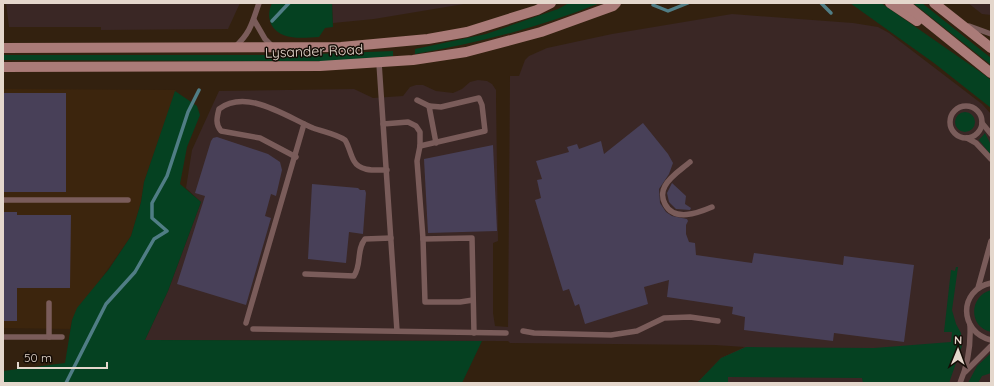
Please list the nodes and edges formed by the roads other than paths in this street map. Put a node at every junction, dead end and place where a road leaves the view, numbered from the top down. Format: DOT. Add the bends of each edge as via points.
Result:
graph roads {
  1 [pos="259,3"];
  2 [pos="550,3"];
  3 [pos="890,3"];
  4 [pos="904,3"];
  5 [pos="934,3"];
  6 [pos="617,4"];
  7 [pos="254,20"];
  8 [pos="958,22"];
  9 [pos="991,34"];
  10 [pos="3,48"];
  11 [pos="274,48"];
  12 [pos="991,48"];
  13 [pos="233,49"];
  14 [pos="978,62"];
  15 [pos="379,63"];
  16 [pos="3,67"];
  17 [pos="991,73"];
  18 [pos="417,100"];
  19 [pos="429,106"];
  20 [pos="982,123"];
  21 [pos="304,124"];
  22 [pos="383,124"];
  23 [pos="991,134"];
  24 [pos="967,138"];
  25 [pos="436,143"];
  26 [pos="420,146"];
  27 [pos="296,157"];
  28 [pos="991,159"];
  29 [pos="690,162"];
  30 [pos="387,170"];
  31 [pos="3,200"];
  32 [pos="128,200"];
  33 [pos="712,207"];
  34 [pos="391,238"];
  35 [pos="423,239"];
  36 [pos="991,241"];
  37 [pos="988,255"];
  38 [pos="991,262"];
  39 [pos="305,274"];
  40 [pos="991,282"];
  41 [pos="978,288"];
  42 [pos="474,300"];
  43 [pos="49,303"];
  44 [pos="718,321"];
  45 [pos="246,323"];
  46 [pos="970,325"];
  47 [pos="253,329"];
  48 [pos="397,331"];
  49 [pos="523,331"];
  50 [pos="474,332"];
  51 [pos="506,333"];
  52 [pos="3,337"];
  53 [pos="49,337"];
  54 [pos="62,337"];
  55 [pos="991,340"];
  56 [pos="991,346"];
  57 [pos="965,372"];
  58 [pos="960,383"];
  1 -- 7 [label="lane"];
  2 -- 11 [label="street, Lysander Road" via="537,10 467,32 428,39 341,48"];
  3 -- 14 [label="street"];
  4 -- 14 [label="street"];
  5 -- 8 [label="street"];
  6 -- 15 [label="street, Lysander Road" via="541,32 466,52"];
  7 -- 11 [label="lane" via="265,39"];
  7 -- 13 [label="lane" via="248,34"];
  8 -- 9 [label="lane"];
  8 -- 12 [label="street"];
  10 -- 13 [label="street, Lysander Road"];
  11 -- 13 [label="street, Lysander Road"];
  14 -- 17 [label="street"];
  15 -- 16 [label="street, Lysander Road" via="320,66"];
  15 -- 22 [label="lane"];
  18 -- 19 [label="lane"];
  19 -- 25 [label="lane"];
  19 -- 25 [label="lane" via="441,107 467,102 477,97 482,105 485,131"];
  20 -- 23 [label="lane"];
  20 -- 24 [label="lane" via="976,135"];
  20 -- 24 [label="lane" via="980,114 974,107 964,105 955,110 950,119 951,129 958,136"];
  21 -- 27 [label="lane"];
  21 -- 27 [label="lane" via="275,109 243,102 227,103 219,109 216,120 221,131 260,138"];
  21 -- 30 [label="lane" via="345,140 354,162 359,166 371,170"];
  22 -- 26 [label="lane" via="408,122 416,126 420,132"];
  22 -- 30 [label="lane"];
  24 -- 28 [label="lane" via="976,143"];
  25 -- 26 [label="lane"];
  26 -- 35 [label="lane" via="417,161"];
  27 -- 45 [label="lane"];
  29 -- 33 [label="lane" via="665,186 663,200 672,212 680,215 693,214"];
  30 -- 34 [label="lane"];
  31 -- 32 [label="lane"];
  34 -- 39 [label="lane" via="365,239 359,246 359,269 354,276"];
  34 -- 48 [label="lane"];
  35 -- 42 [label="lane" via="472,238"];
  35 -- 42 [label="lane" via="425,302"];
  36 -- 37 [label="lane"];
  37 -- 38 [label="lane"];
  37 -- 41 [label="lane"];
  40 -- 41 [label="lane"];
  41 -- 46 [label="lane" via="972,294 966,312"];
  42 -- 50 [label="lane"];
  43 -- 53 [label="lane"];
  44 -- 49 [label="lane" via="690,317 664,318 637,331 611,335"];
  46 -- 55 [label="lane" via="979,335"];
  46 -- 57 [label="lane" via="971,344"];
  47 -- 48 [label="lane"];
  48 -- 50 [label="lane"];
  50 -- 51 [label="lane"];
  52 -- 53 [label="lane"];
  53 -- 54 [label="lane"];
  56 -- 57 [label="lane"];
  57 -- 58 [label="lane"];
}
